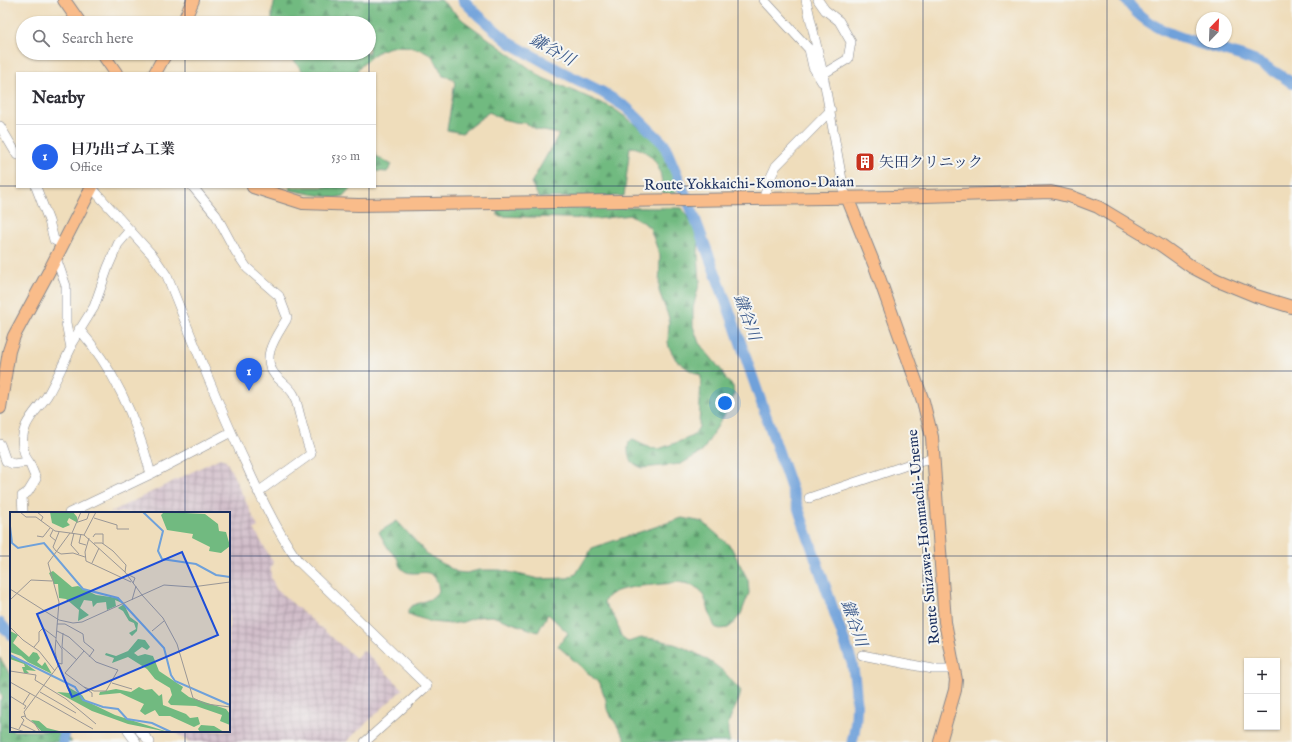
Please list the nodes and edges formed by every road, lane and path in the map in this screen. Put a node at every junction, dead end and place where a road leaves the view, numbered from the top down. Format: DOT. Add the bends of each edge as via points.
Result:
graph roads {
  1 [pos="64,0"];
  2 [pos="193,0"];
  3 [pos="764,0"];
  4 [pos="806,0"];
  5 [pos="818,0"];
  6 [pos="75,16"];
  7 [pos="185,16"];
  8 [pos="107,60"];
  9 [pos="162,60"];
  10 [pos="115,72"];
  11 [pos="156,72"];
  12 [pos="823,74"];
  13 [pos="826,88"];
  14 [pos="831,110"];
  15 [pos="0,126"];
  16 [pos="16,153"];
  17 [pos="36,188"];
  18 [pos="91,188"];
  19 [pos="93,188"];
  20 [pos="194,188"];
  21 [pos="256,188"];
  22 [pos="848,197"];
  23 [pos="759,199"];
  24 [pos="130,230"];
  25 [pos="62,244"];
  26 [pos="56,258"];
  27 [pos="1292,307"];
  28 [pos="79,329"];
  29 [pos="71,344"];
  30 [pos="0,408"];
  31 [pos="231,432"];
  32 [pos="0,444"];
  33 [pos="932,459"];
  34 [pos="29,462"];
  35 [pos="151,474"];
  36 [pos="258,492"];
  37 [pos="809,498"];
  38 [pos="22,512"];
  39 [pos="71,512"];
  40 [pos="862,656"];
  41 [pos="954,669"];
  42 [pos="129,732"];
  43 [pos="141,732"];
  44 [pos="136,742"];
  45 [pos="150,742"];
  46 [pos="365,742"];
  47 [pos="940,742"];
  1 -- 6 [label="main road"];
  2 -- 7 [label="main road"];
  3 -- 13 [label="street" via="809,49 814,67"];
  4 -- 12 [label="street"];
  5 -- 12 [label="street" via="825,10 839,21 851,42 848,59"];
  8 -- 10 [label="main road"];
  9 -- 11 [label="main road"];
  12 -- 13 [label="street"];
  13 -- 14 [label="street"];
  14 -- 22 [label="street" via="844,191"];
  14 -- 23 [label="street" via="776,166"];
  15 -- 16 [label="street"];
  17 -- 25 [label="street" via="54,240"];
  18 -- 25 [label="main road"];
  19 -- 24 [label="street"];
  20 -- 36 [label="street" via="216,215 247,268 280,296 287,317 272,346 268,357 269,363 276,376 294,396 311,454"];
  21 -- 23 [label="main road, Route Yokkaichi-Komono-Daian" via="293,201 358,205"];
  22 -- 23 [label="main road, Route Yokkaichi-Komono-Daian"];
  22 -- 27 [label="main road, Route Yokkaichi-Komono-Daian" via="1051,192 1072,197 1098,206 1192,267 1217,280"];
  22 -- 33 [label="main road, Route Suizawa-Honmachi-Uneme" via="923,401 932,437"];
  24 -- 28 [label="street" via="118,244 94,307"];
  24 -- 31 [label="street" via="167,276"];
  25 -- 26 [label="main road"];
  26 -- 29 [label="street" via="66,286 66,323"];
  26 -- 30 [label="main road" via="14,336"];
  28 -- 29 [label="street"];
  28 -- 35 [label="street" via="111,372 127,404"];
  29 -- 34 [label="street" via="46,396 34,411 24,432 22,441 25,457"];
  31 -- 35 [label="street"];
  31 -- 36 [label="street"];
  32 -- 34 [label="street" via="6,461 13,464"];
  33 -- 37 [label="street" via="913,462"];
  33 -- 41 [label="main road, Route Suizawa-Honmachi-Uneme" via="945,622"];
  34 -- 38 [label="street" via="36,479 28,492 22,496"];
  35 -- 39 [label="street"];
  36 -- 46 [label="street" via="298,561 427,686"];
  40 -- 41 [label="street"];
  41 -- 47 [label="main road, Route Suizawa-Honmachi-Uneme" via="955,690"];
  42 -- 44 [label="street"];
  43 -- 45 [label="street"];
}
